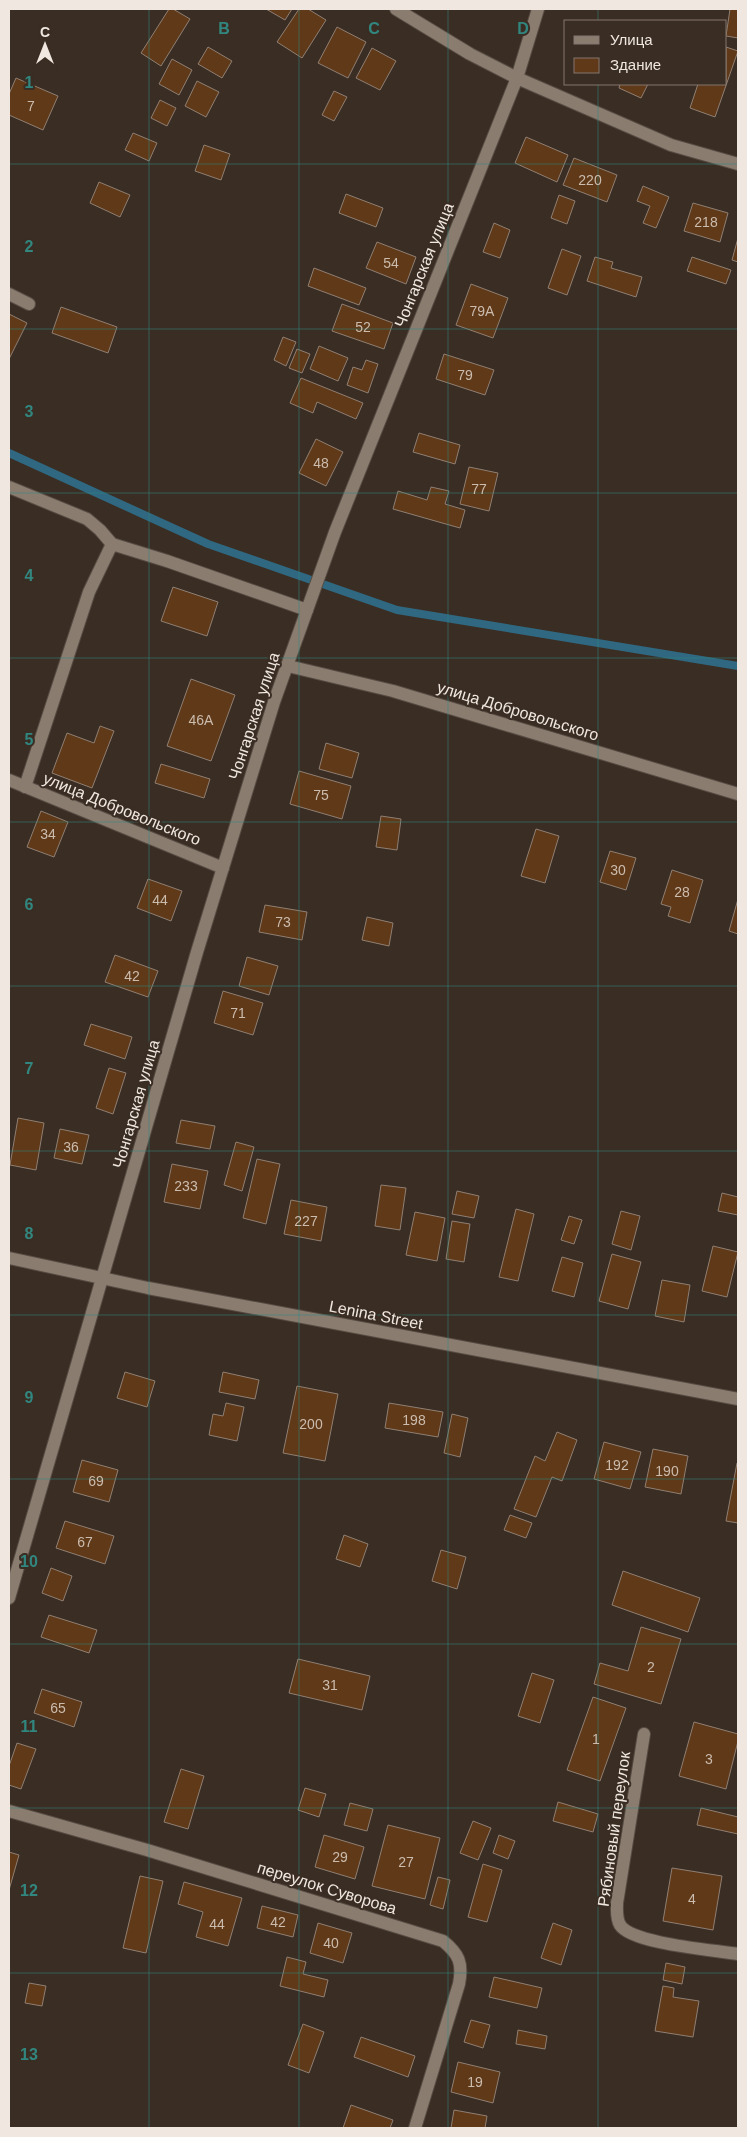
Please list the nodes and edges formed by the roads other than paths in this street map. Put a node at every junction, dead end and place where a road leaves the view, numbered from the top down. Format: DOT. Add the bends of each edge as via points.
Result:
graph roads {
  1 [pos="396,9"];
  2 [pos="538,9"];
  3 [pos="517,78"];
  4 [pos="738,164"];
  5 [pos="9,294"];
  6 [pos="29,304"];
  7 [pos="9,487"];
  8 [pos="112,544"];
  9 [pos="305,616"];
  10 [pos="288,666"];
  11 [pos="9,780"];
  12 [pos="25,787"];
  13 [pos="738,794"];
  14 [pos="223,868"];
  15 [pos="9,1258"];
  16 [pos="101,1277"];
  17 [pos="738,1399"];
  18 [pos="9,1598"];
  19 [pos="644,1734"];
  20 [pos="9,1811"];
  21 [pos="738,1954"];
  22 [pos="416,2128"];
  1 -- 3 [label="street"];
  2 -- 3 [label="street, Чонгарская улица"];
  3 -- 4 [label="street" via="671,145"];
  3 -- 9 [label="street, Чонгарская улица" via="335,532"];
  5 -- 6 [label="street"];
  7 -- 8 [label="street" via="86,519"];
  8 -- 9 [label="street" via="168,561"];
  8 -- 12 [label="street" via="89,592"];
  9 -- 10 [label="street, Чонгарская улица"];
  10 -- 13 [label="street, улица Добровольского" via="392,691"];
  10 -- 14 [label="street, Чонгарская улица"];
  11 -- 12 [label="street, улица Добровольского"];
  12 -- 14 [label="street, улица Добровольского"];
  14 -- 16 [label="street, Чонгарская улица"];
  15 -- 16 [label="street, Lenina Street"];
  16 -- 17 [label="street, Lenina Street"];
  16 -- 18 [label="street, Чонгарская улица"];
  19 -- 21 [label="street, Рябиновый переулок" via="617,1917 629,1934"];
  20 -- 22 [label="street, переулок Суворова" via="443,1941 456,1951 460,1962 459,1984"];
}
